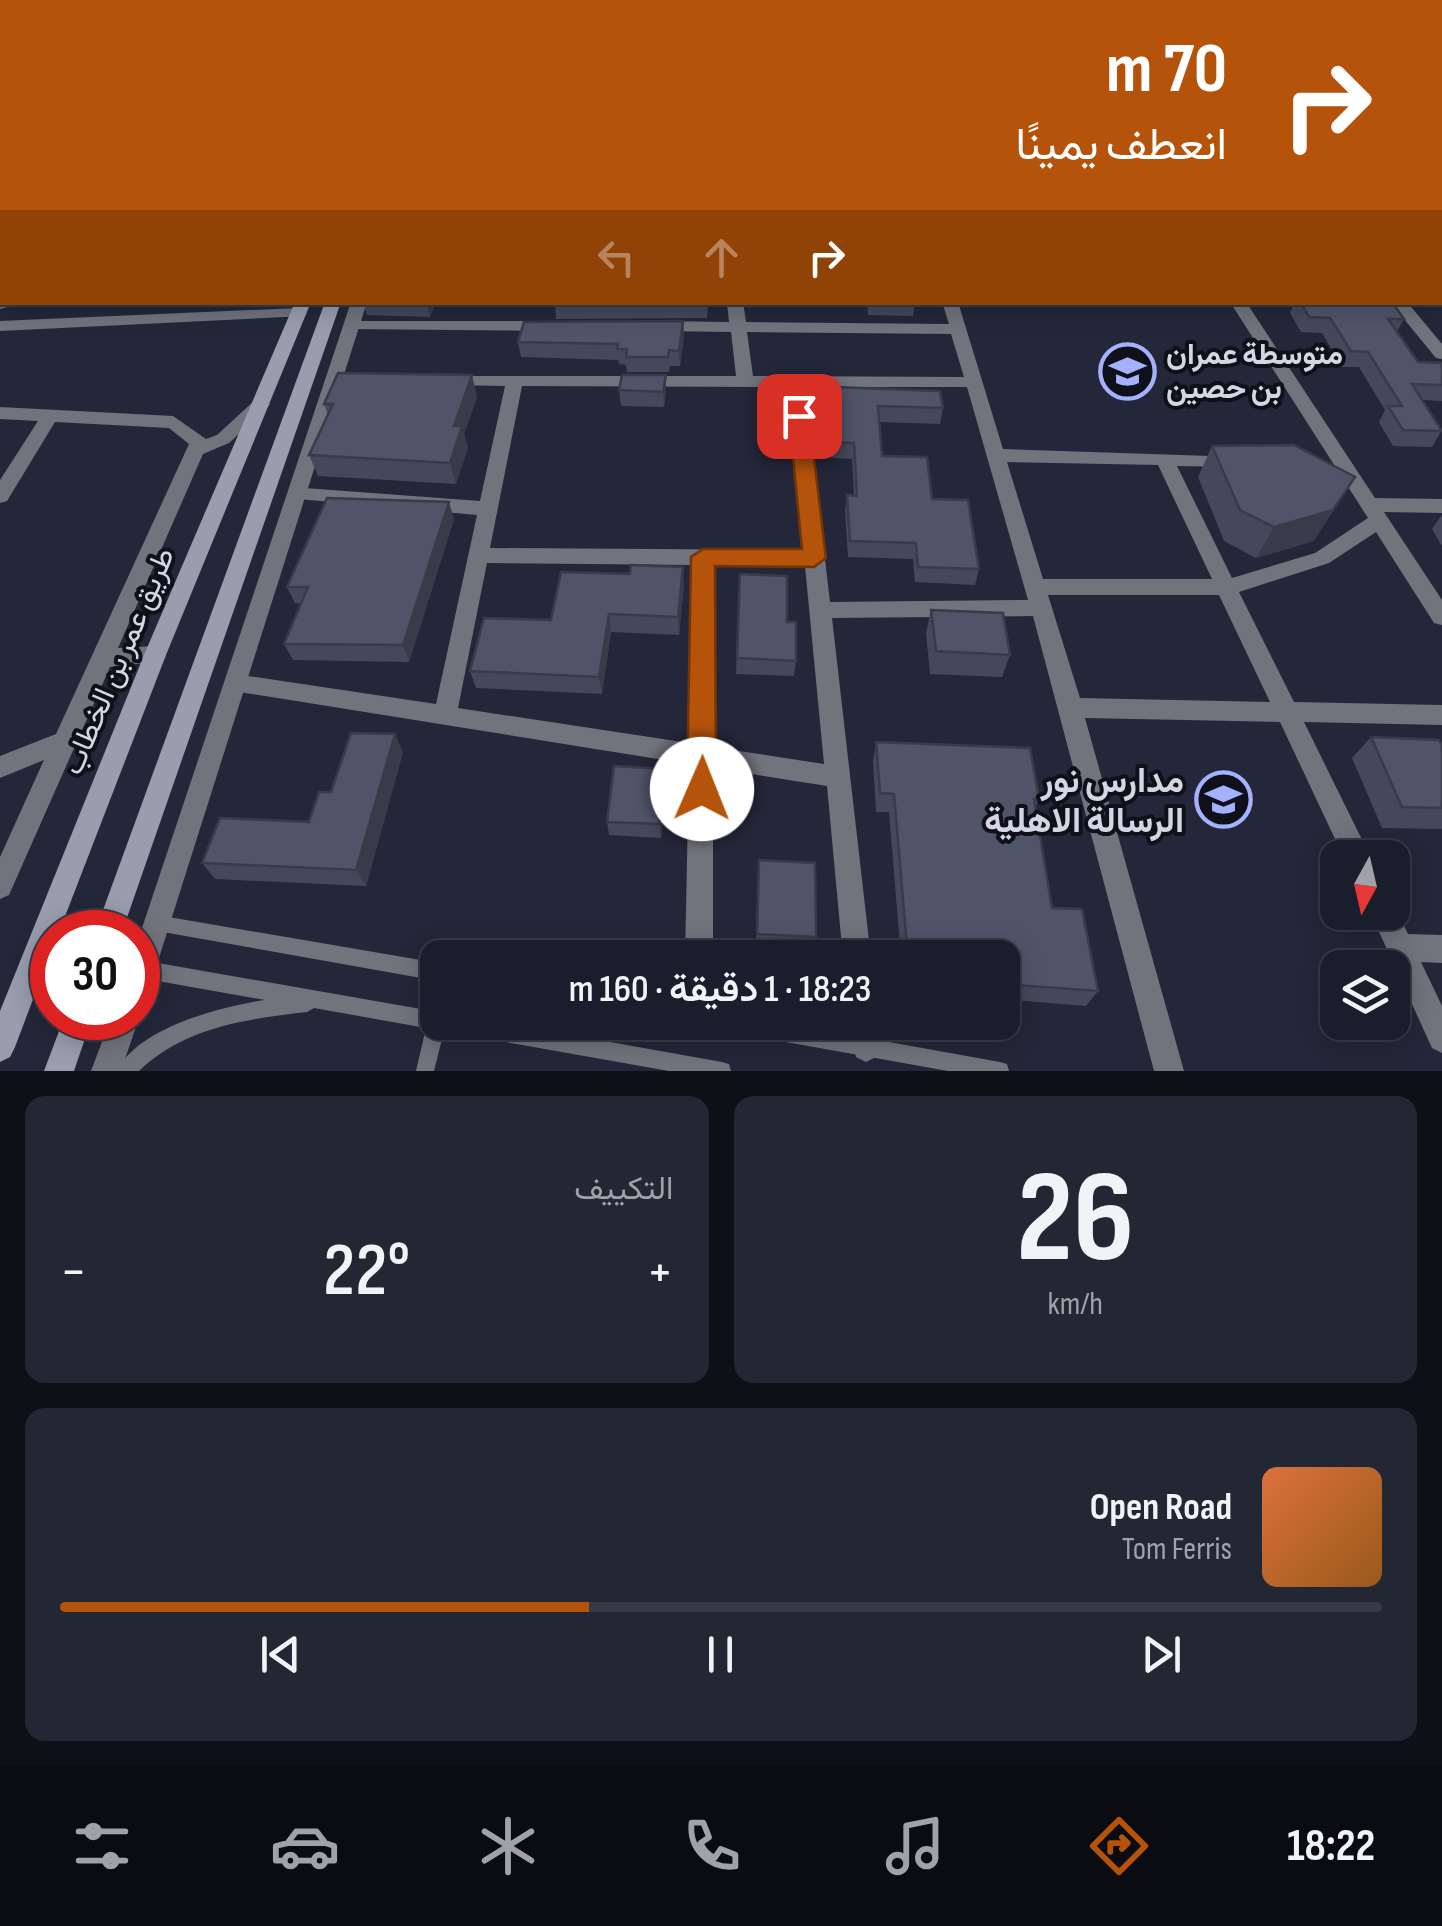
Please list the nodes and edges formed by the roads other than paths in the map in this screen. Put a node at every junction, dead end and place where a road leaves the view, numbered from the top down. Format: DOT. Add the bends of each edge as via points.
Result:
graph roads {
  1 [pos="332,305"];
  2 [pos="358,305"];
  3 [pos="735,305"];
  4 [pos="951,305"];
  5 [pos="1240,305"];
  6 [pos="1401,305"];
  7 [pos="301,308"];
  8 [pos="0,326"];
  9 [pos="352,326"];
  10 [pos="562,326"];
  11 [pos="639,326"];
  12 [pos="735,326"];
  13 [pos="958,329"];
  14 [pos="1442,354"];
  15 [pos="424,380"];
  16 [pos="515,380"];
  17 [pos="744,381"];
  18 [pos="796,381"];
  19 [pos="974,382"];
  20 [pos="261,404"];
  21 [pos="0,413"];
  22 [pos="51,414"];
  23 [pos="196,450"];
  24 [pos="996,455"];
  25 [pos="1164,459"];
  26 [pos="1263,461"];
  27 [pos="298,492"];
  28 [pos="0,496"];
  29 [pos="1442,506"];
  30 [pos="488,509"];
  31 [pos="1374,512"];
  32 [pos="479,555"];
  33 [pos="703,557"];
  34 [pos="814,558"];
  35 [pos="1228,587"];
  36 [pos="1038,598"];
  37 [pos="1439,607"];
  38 [pos="820,610"];
  39 [pos="155,655"];
  40 [pos="101,658"];
  41 [pos="235,683"];
  42 [pos="1072,708"];
  43 [pos="1290,712"];
  44 [pos="1442,715"];
  45 [pos="445,716"];
  46 [pos="62,742"];
  47 [pos="702,756"];
  48 [pos="0,767"];
  49 [pos="838,777"];
  50 [pos="1350,840"];
  51 [pos="0,886"];
  52 [pos="116,910"];
  53 [pos="160,914"];
  54 [pos="160,924"];
  55 [pos="1392,930"];
  56 [pos="699,940"];
  57 [pos="855,940"];
  58 [pos="1400,948"];
  59 [pos="1442,949"];
  60 [pos="420,969"];
  61 [pos="160,978"];
  62 [pos="321,1001"];
  63 [pos="420,1019"];
  64 [pos="1442,1038"];
  65 [pos="70,1040"];
  66 [pos="117,1040"];
  67 [pos="434,1040"];
  68 [pos="531,1040"];
  69 [pos="880,1040"];
  70 [pos="0,1047"];
  71 [pos="665,1066"];
  72 [pos="963,1068"];
  73 [pos="59,1071"];
  74 [pos="106,1071"];
  75 [pos="126,1071"];
  76 [pos="425,1071"];
  77 [pos="722,1071"];
  78 [pos="1000,1071"];
  79 [pos="1169,1071"];
  1 -- 52 [label="main road"];
  2 -- 9 [label="street"];
  3 -- 12 [label="street"];
  4 -- 13 [label="street"];
  5 -- 31 [label="street" via="1332,463"];
  6 -- 14 [label="street"];
  7 -- 8 [label="street"];
  7 -- 20 [label="main road, طريق عمر بن الخطاب"];
  9 -- 10 [label="street"];
  9 -- 27 [label="street" via="342,380"];
  11 -- 12 [label="street"];
  12 -- 13 [label="street"];
  12 -- 17 [label="street"];
  13 -- 19 [label="street"];
  15 -- 16 [label="street"];
  16 -- 17 [label="street"];
  16 -- 30 [label="street"];
  17 -- 18 [label="street"];
  18 -- 19 [label="street"];
  18 -- 34 [label="street"];
  19 -- 24 [label="street"];
  20 -- 23 [label="street" via="224,439"];
  20 -- 39 [label="main road, طريق عمر بن الخطاب"];
  21 -- 22 [label="street"];
  22 -- 23 [label="street" via="173,422 200,442"];
  22 -- 28 [label="street"];
  23 -- 40 [label="street"];
  24 -- 25 [label="street"];
  24 -- 36 [label="street"];
  25 -- 26 [label="street"];
  25 -- 35 [label="street"];
  27 -- 30 [label="street"];
  27 -- 41 [label="street"];
  29 -- 31 [label="street"];
  30 -- 32 [label="street"];
  31 -- 35 [label="street" via="1322,558"];
  31 -- 37 [label="street"];
  32 -- 33 [label="street"];
  32 -- 45 [label="street"];
  33 -- 34 [label="street"];
  33 -- 47 [label="street"];
  34 -- 38 [label="street"];
  35 -- 36 [label="street"];
  35 -- 43 [label="street"];
  36 -- 38 [label="street"];
  36 -- 42 [label="street"];
  38 -- 49 [label="street"];
  39 -- 40 [label="street"];
  39 -- 70 [label="main road, طريق عمر بن الخطاب"];
  40 -- 46 [label="street"];
  41 -- 45 [label="street"];
  41 -- 53 [label="street"];
  42 -- 43 [label="street"];
  42 -- 79 [label="street"];
  43 -- 44 [label="street"];
  43 -- 50 [label="street"];
  45 -- 47 [label="street"];
  46 -- 48 [label="street"];
  46 -- 51 [label="street"];
  47 -- 49 [label="street"];
  47 -- 56 [label="street"];
  49 -- 57 [label="street"];
  54 -- 60 [label="lane"];
  55 -- 58 [label="street"];
  58 -- 59 [label="street"];
  58 -- 64 [label="street"];
  61 -- 62 [label="lane"];
  62 -- 63 [label="lane"];
  62 -- 75 [label="lane" via="248,1010 190,1028 140,1055"];
  65 -- 73 [label="main road"];
  66 -- 74 [label="street"];
  67 -- 76 [label="lane"];
  68 -- 71 [label="lane"];
  69 -- 72 [label="lane"];
  71 -- 77 [label="lane"];
  72 -- 78 [label="lane"];
}
